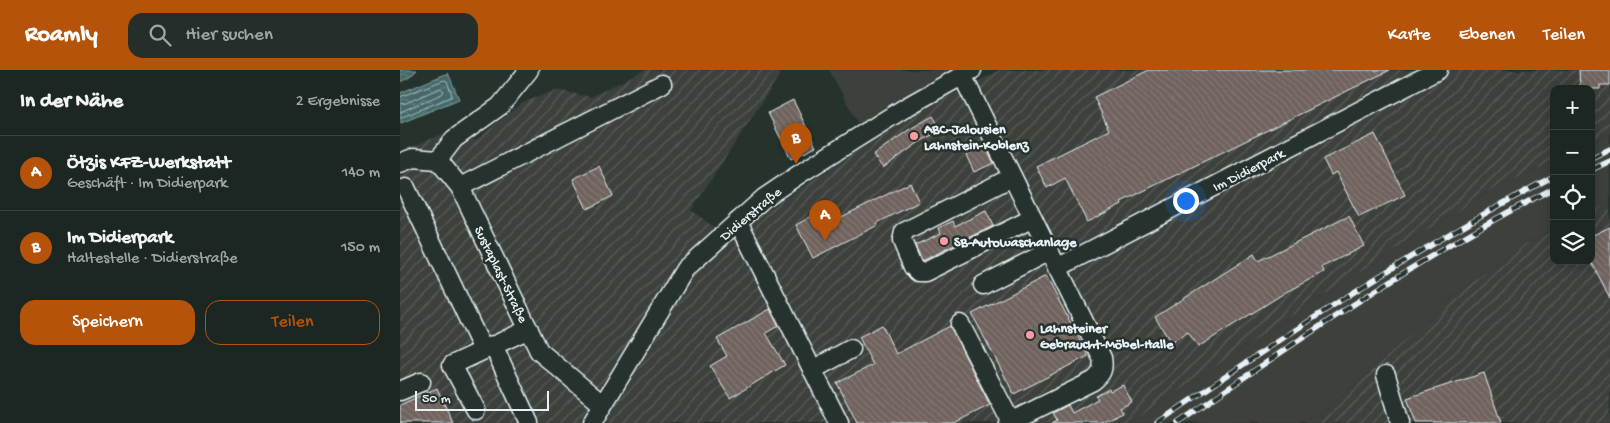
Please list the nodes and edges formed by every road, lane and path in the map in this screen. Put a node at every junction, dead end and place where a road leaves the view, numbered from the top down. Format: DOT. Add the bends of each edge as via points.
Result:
graph roads {
  1 [pos="530,70"];
  2 [pos="1438,70"];
  3 [pos="967,72"];
  4 [pos="662,84"];
  5 [pos="438,160"];
  6 [pos="400,163"];
  7 [pos="1012,177"];
  8 [pos="460,187"];
  9 [pos="406,188"];
  10 [pos="1033,218"];
  11 [pos="738,221"];
  12 [pos="1049,251"];
  13 [pos="1057,268"];
  14 [pos="982,285"];
  15 [pos="960,324"];
  16 [pos="529,329"];
  17 [pos="488,348"];
  18 [pos="851,349"];
  19 [pos="812,370"];
  20 [pos="1386,375"];
  21 [pos="421,382"];
  22 [pos="400,391"];
  23 [pos="603,405"];
  24 [pos="476,410"];
  25 [pos="1009,422"];
  26 [pos="529,423"];
  27 [pos="592,423"];
  28 [pos="839,423"];
  29 [pos="1400,423"];
  1 -- 5 [label="street" via="500,106 454,139"];
  2 -- 13 [label="street, Im Didierpark"];
  3 -- 7 [label="street"];
  3 -- 11 [label="street, Didierstraße" via="801,173 764,198"];
  4 -- 8 [label="street"];
  5 -- 6 [label="street" via="413,158"];
  5 -- 8 [label="street, Sustaplast-Straße"];
  7 -- 10 [label="street"];
  7 -- 10 [label="street" via="904,232 902,242 913,267 918,272 926,272"];
  8 -- 16 [label="street, Sustaplast-Straße"];
  9 -- 17 [label="street"];
  10 -- 12 [label="street"];
  11 -- 19 [label="street"];
  11 -- 23 [label="street, Didierstraße" via="685,269"];
  12 -- 13 [label="street"];
  12 -- 14 [label="street"];
  13 -- 25 [label="street" via="1104,367 1101,375 1093,380"];
  15 -- 25 [label="street"];
  16 -- 17 [label="street"];
  16 -- 23 [label="street, Sustaplast-Straße" via="539,351"];
  17 -- 24 [label="street" via="452,365"];
  17 -- 26 [label="street"];
  18 -- 19 [label="street"];
  19 -- 28 [label="street"];
  20 -- 29 [label="street"];
  21 -- 22 [label="street"];
  23 -- 27 [label="street, Didierstraße"];
}
